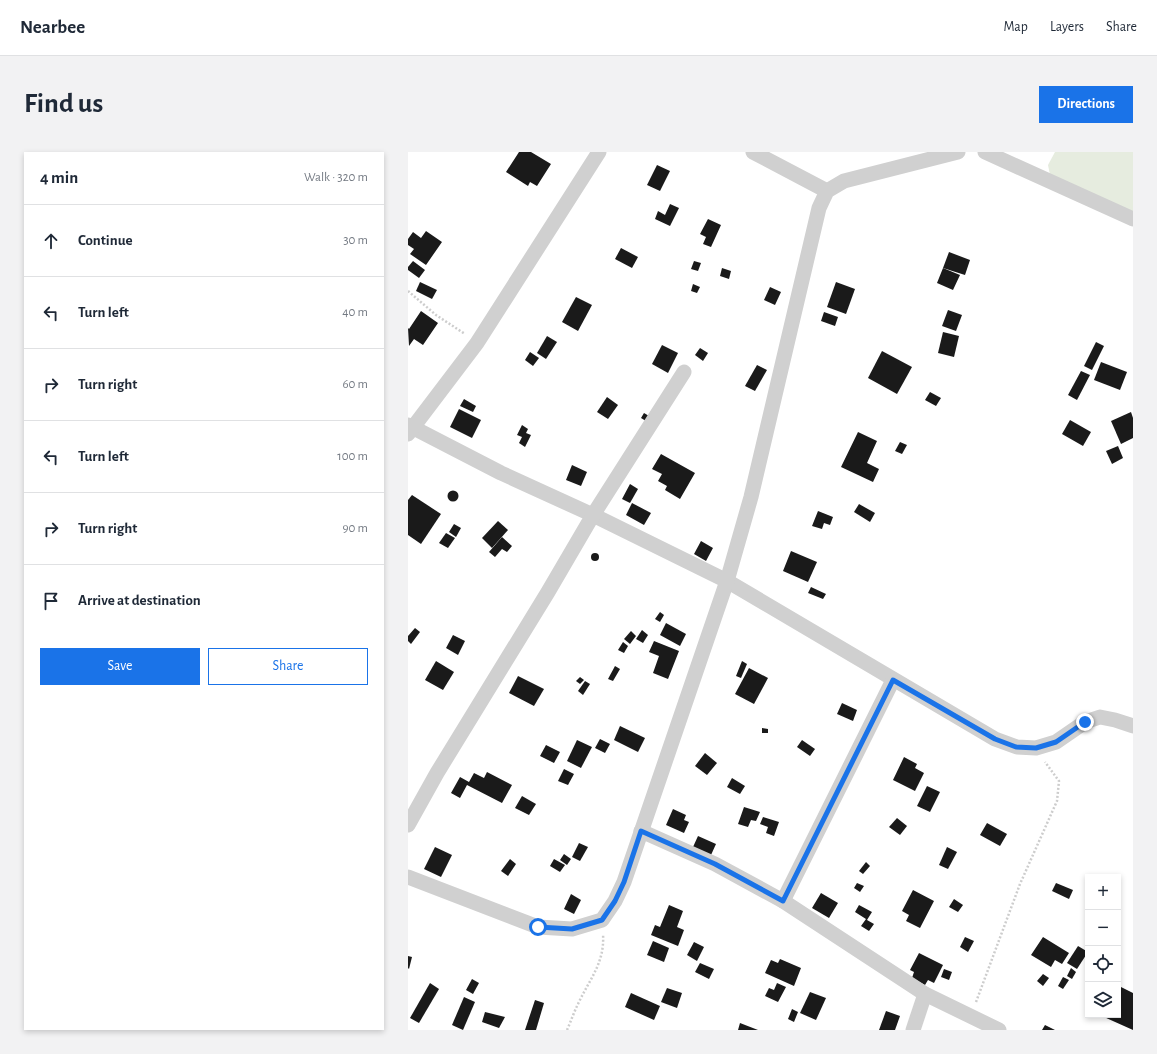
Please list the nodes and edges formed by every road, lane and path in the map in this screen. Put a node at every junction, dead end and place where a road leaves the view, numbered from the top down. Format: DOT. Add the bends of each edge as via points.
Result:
graph roads {
  1 [pos="599,152"];
  2 [pos="754,152"];
  3 [pos="958,152"];
  4 [pos="985,152"];
  5 [pos="827,191"];
  6 [pos="1133,219"];
  7 [pos="408,291"];
  8 [pos="477,343"];
  9 [pos="684,372"];
  10 [pos="409,429"];
  11 [pos="593,515"];
  12 [pos="727,581"];
  13 [pos="893,680"];
  14 [pos="1133,726"];
  15 [pos="1036,748"];
  16 [pos="408,824"];
  17 [pos="641,831"];
  18 [pos="408,877"];
  19 [pos="783,901"];
  20 [pos="602,920"];
  21 [pos="925,994"];
  22 [pos="971,1016"];
  23 [pos="567,1030"];
  24 [pos="913,1030"];
  25 [pos="999,1030"];
  1 -- 8 [label="street"];
  2 -- 5 [label="street"];
  3 -- 5 [label="street" via="844,181"];
  4 -- 6 [label="street"];
  5 -- 12 [label="street" via="819,208 751,497"];
  7 -- 8 [label="path"];
  8 -- 10 [label="street"];
  9 -- 11 [label="street"];
  10 -- 11 [label="street"];
  11 -- 12 [label="street"];
  11 -- 16 [label="street"];
  12 -- 13 [label="street"];
  12 -- 17 [label="street"];
  13 -- 15 [label="street" via="995,739 1016,747"];
  13 -- 19 [label="street"];
  14 -- 15 [label="street" via="1100,717 1085,722 1056,742"];
  15 -- 22 [label="path" via="1059,781 1057,801 1020,884"];
  17 -- 19 [label="street" via="715,864"];
  17 -- 20 [label="street" via="624,882"];
  18 -- 20 [label="street" via="538,927 572,929"];
  19 -- 21 [label="street"];
  20 -- 23 [label="path" via="603,941 600,961"];
  21 -- 22 [label="street"];
  21 -- 24 [label="street"];
  22 -- 25 [label="street"];
}
